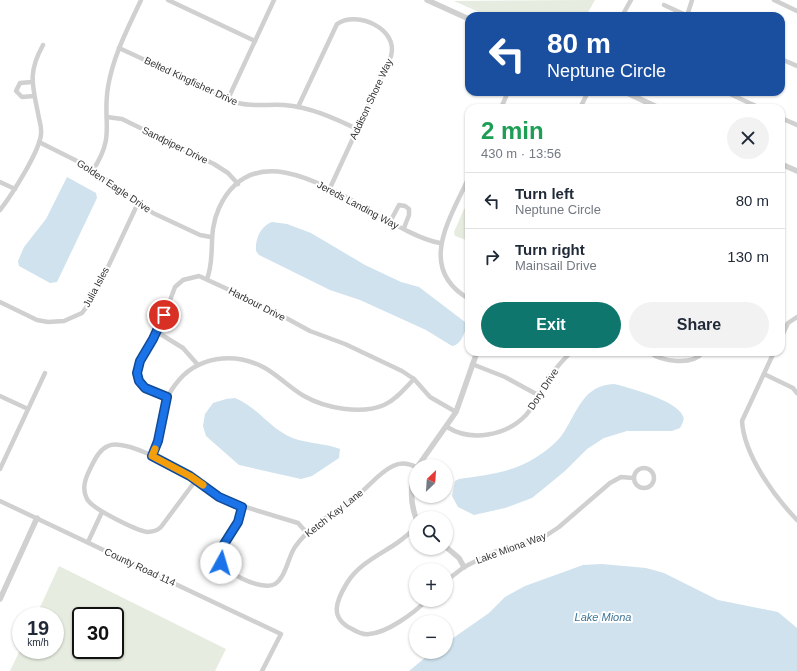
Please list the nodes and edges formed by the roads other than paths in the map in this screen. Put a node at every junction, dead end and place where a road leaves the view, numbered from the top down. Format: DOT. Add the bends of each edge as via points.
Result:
graph roads {
  1 [pos="141,0"];
  2 [pos="168,0"];
  3 [pos="274,0"];
  4 [pos="428,0"];
  5 [pos="631,0"];
  6 [pos="692,0"];
  7 [pos="774,0"];
  8 [pos="664,5"];
  9 [pos="797,11"];
  10 [pos="624,12"];
  11 [pos="679,12"];
  12 [pos="688,12"];
  13 [pos="465,17"];
  14 [pos="255,41"];
  15 [pos="42,45"];
  16 [pos="119,48"];
  17 [pos="785,61"];
  18 [pos="797,66"];
  19 [pos="32,82"];
  20 [pos="34,96"];
  21 [pos="634,96"];
  22 [pos="734,96"];
  23 [pos="228,99"];
  24 [pos="651,104"];
  25 [pos="752,104"];
  26 [pos="298,107"];
  27 [pos="107,117"];
  28 [pos="785,120"];
  29 [pos="797,125"];
  30 [pos="357,129"];
  31 [pos="39,142"];
  32 [pos="785,166"];
  33 [pos="94,170"];
  34 [pos="797,171"];
  35 [pos="0,182"];
  36 [pos="238,184"];
  37 [pos="465,186"];
  38 [pos="330,188"];
  39 [pos="15,189"];
  40 [pos="138,204"];
  41 [pos="0,210"];
  42 [pos="390,222"];
  43 [pos="404,228"];
  44 [pos="211,237"];
  45 [pos="440,243"];
  46 [pos="207,280"];
  47 [pos="465,296"];
  48 [pos="0,302"];
  49 [pos="797,316"];
  50 [pos="785,329"];
  51 [pos="157,332"];
  52 [pos="475,356"];
  53 [pos="567,356"];
  54 [pos="660,356"];
  55 [pos="698,356"];
  56 [pos="772,356"];
  57 [pos="472,364"];
  58 [pos="198,365"];
  59 [pos="45,373"];
  60 [pos="764,374"];
  61 [pos="414,379"];
  62 [pos="797,393"];
  63 [pos="538,394"];
  64 [pos="0,396"];
  65 [pos="167,397"];
  66 [pos="28,409"];
  67 [pos="456,412"];
  68 [pos="447,427"];
  69 [pos="152,456"];
  70 [pos="423,459"];
  71 [pos="409,465"];
  72 [pos="0,469"];
  73 [pos="633,478"];
  74 [pos="196,480"];
  75 [pos="0,501"];
  76 [pos="242,507"];
  77 [pos="102,512"];
  78 [pos="37,518"];
  79 [pos="797,520"];
  80 [pos="308,533"];
  81 [pos="409,534"];
  82 [pos="88,542"];
  83 [pos="453,553"];
  84 [pos="464,567"];
  85 [pos="453,576"];
  86 [pos="0,599"];
  87 [pos="418,607"];
  88 [pos="262,671"];
  1 -- 16 [label="street"];
  2 -- 14 [label="street"];
  3 -- 14 [label="street"];
  4 -- 13 [label="street"];
  5 -- 10 [label="street"];
  6 -- 12 [label="street"];
  7 -- 9 [label="street"];
  8 -- 11 [label="street"];
  14 -- 23 [label="street"];
  15 -- 19 [label="street" via="34,62"];
  16 -- 23 [label="street, Belted Kingfisher Drive"];
  16 -- 27 [label="street" via="108,86"];
  17 -- 18 [label="street"];
  19 -- 20 [label="street"];
  19 -- 20 [label="street" via="20,83 16,91 22,97"];
  20 -- 31 [label="street" via="41,131"];
  21 -- 24 [label="street"];
  22 -- 25 [label="street"];
  23 -- 26 [label="street, Belted Kingfisher Drive" via="244,105"];
  26 -- 30 [label="street, Belted Kingfisher Drive" via="326,115"];
  26 -- 30 [label="street, Addison Shore Way" via="337,24 348,18 358,18 386,32 393,47"];
  27 -- 33 [label="street" via="106,146"];
  27 -- 36 [label="street, Sandpiper Drive" via="122,119 214,164 228,173"];
  28 -- 29 [label="street"];
  30 -- 38 [label="street, Addison Shore Way"];
  31 -- 33 [label="street, Golden Eagle Drive"];
  31 -- 39 [label="street"];
  32 -- 34 [label="street"];
  33 -- 40 [label="street, Golden Eagle Drive"];
  35 -- 39 [label="street"];
  36 -- 38 [label="street, Jereds Landing Way" via="253,175 279,171"];
  36 -- 44 [label="street, Jereds Landing Way" via="218,209"];
  37 -- 45 [label="street"];
  38 -- 42 [label="street, Jereds Landing Way"];
  39 -- 41 [label="street"];
  40 -- 44 [label="street, Golden Eagle Drive" via="200,235"];
  40 -- 48 [label="street, Julia Isles" via="94,298 82,313 64,321 48,322 37,320"];
  42 -- 43 [label="street, Jereds Landing Way"];
  42 -- 43 [label="street" via="397,206 405,206 410,213"];
  43 -- 45 [label="street, Jereds Landing Way"];
  44 -- 46 [label="street, Jereds Landing Way" via="212,263"];
  45 -- 47 [label="street" via="441,265 445,276 451,285"];
  46 -- 51 [label="street, Harbour Drive" via="193,276 178,283 172,291"];
  46 -- 61 [label="street, Harbour Drive" via="310,331 345,344 402,371"];
  49 -- 50 [label="street" via="788,323"];
  51 -- 58 [label="street" via="183,348"];
  51 -- 65 [label="street, Harbour Drive" via="140,361 137,373 145,388"];
  52 -- 57 [label="street"];
  53 -- 63 [label="street, Dory Drive"];
  54 -- 55 [label="street" via="684,360"];
  56 -- 60 [label="street"];
  57 -- 63 [label="street"];
  57 -- 67 [label="street"];
  58 -- 61 [label="street" via="216,359 246,360 264,368 310,399 355,409 384,405"];
  58 -- 65 [label="street" via="179,379"];
  59 -- 66 [label="street"];
  60 -- 62 [label="street"];
  60 -- 79 [label="street" via="742,421 743,434 753,459 777,496"];
  61 -- 67 [label="street, Harbour Drive" via="430,397"];
  63 -- 68 [label="street, Dory Drive" via="527,414 505,429 487,435 469,435 454,432"];
  64 -- 66 [label="street"];
  65 -- 69 [label="street" via="158,441"];
  66 -- 72 [label="street"];
  67 -- 68 [label="street"];
  68 -- 70 [label="street"];
  69 -- 74 [label="street"];
  69 -- 77 [label="street" via="115,444 104,448 86,478 84,488 91,505"];
  71 -- 80 [label="street, Ketch Kay Lane" via="404,463 388,468"];
  73 -- 73 [label="street, Lake Miona Way" via="638,486 647,487 653,484 655,478 650,471 641,470 635,472"];
  73 -- 84 [label="street, Lake Miona Way" via="621,477 610,483 544,537 494,552"];
  74 -- 76 [label="street" via="219,497"];
  74 -- 77 [label="street" via="158,530 153,532 141,530"];
  75 -- 78 [label="street, County Road 114"];
  76 -- 80 [label="street" via="298,523"];
  76 -- 80 [label="street, Ketch Kay Lane" via="238,522 221,547 219,557 228,571 260,586 270,586 279,581 295,547"];
  77 -- 82 [label="street"];
  78 -- 82 [label="street, County Road 114"];
  78 -- 86 [label="street"];
  81 -- 87 [label="street" via="353,575 343,590 336,611 337,617 345,626 359,633 369,634 401,620"];
  82 -- 88 [label="street, County Road 114" via="281,634"];
  83 -- 84 [label="street"];
  84 -- 85 [label="street, Lake Miona Way"];
}
